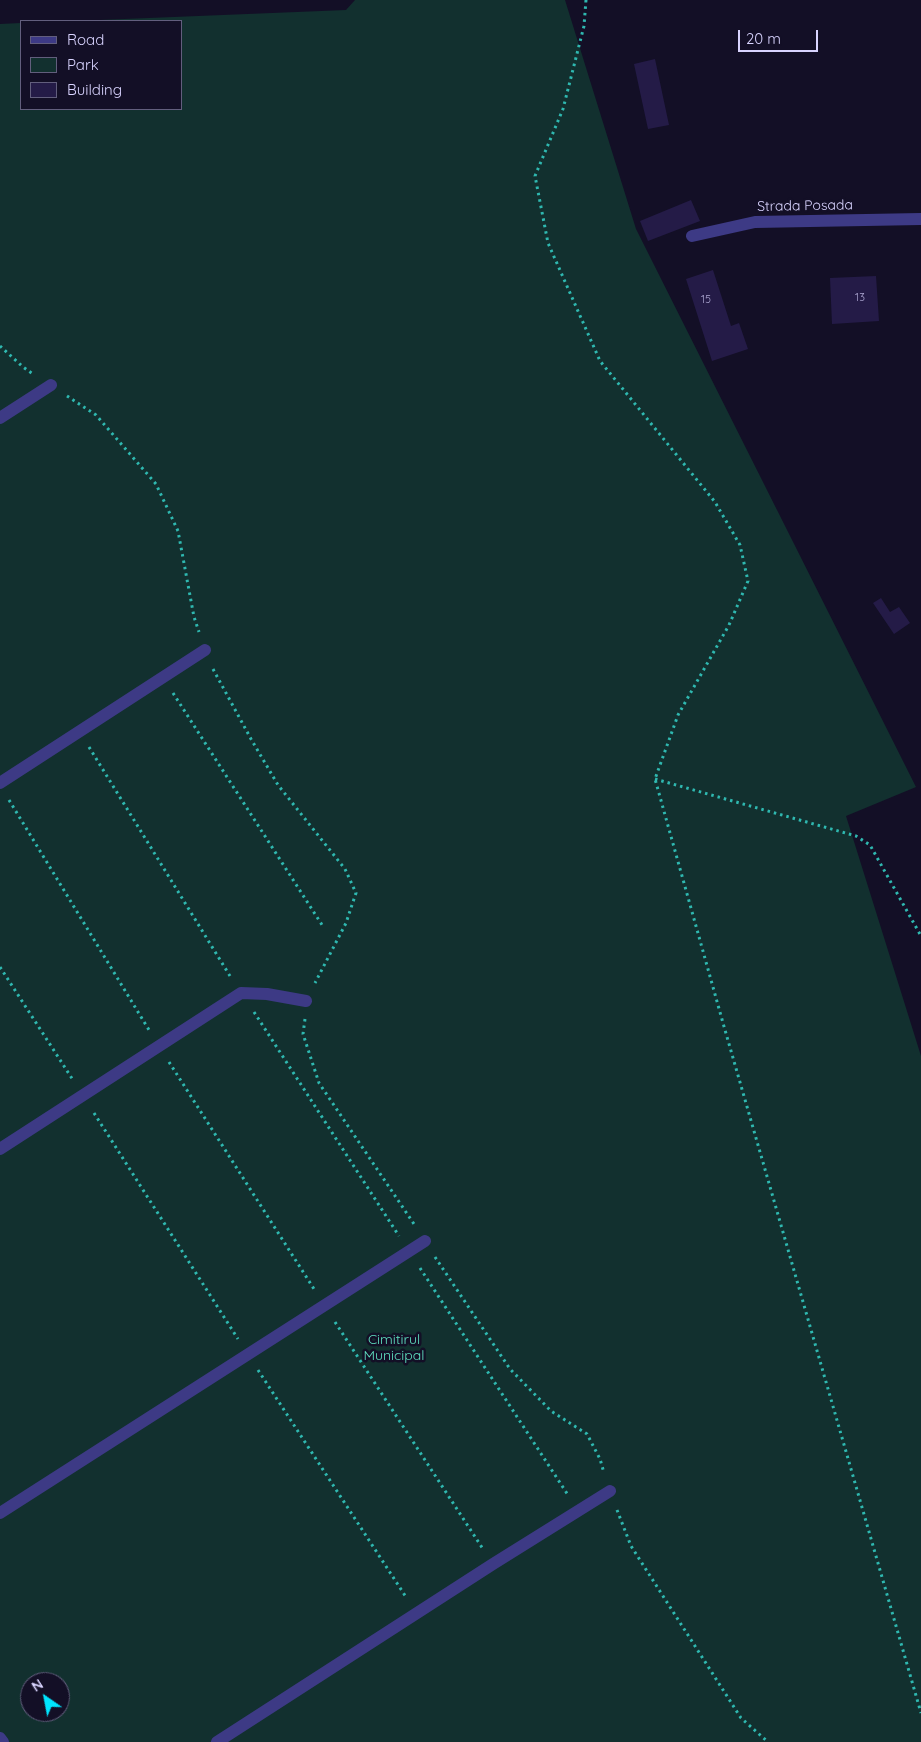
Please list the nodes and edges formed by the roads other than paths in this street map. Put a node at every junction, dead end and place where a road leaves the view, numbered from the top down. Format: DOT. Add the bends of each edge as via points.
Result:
graph roads {
  1 [pos="921,219"];
  2 [pos="692,236"];
  3 [pos="51,385"];
  4 [pos="0,418"];
  5 [pos="206,650"];
  6 [pos="3,789"];
  7 [pos="306,1001"];
  8 [pos="0,1149"];
  9 [pos="425,1241"];
  10 [pos="610,1492"];
  11 [pos="0,1513"];
  12 [pos="0,1738"];
  13 [pos="3,1742"];
  14 [pos="217,1742"];
  1 -- 2 [label="street, Strada Posada" via="755,222"];
  3 -- 4 [label="street"];
  5 -- 6 [label="street"];
  7 -- 8 [label="street" via="241,993"];
  9 -- 11 [label="street"];
  10 -- 14 [label="street"];
  12 -- 13 [label="street"];
}
